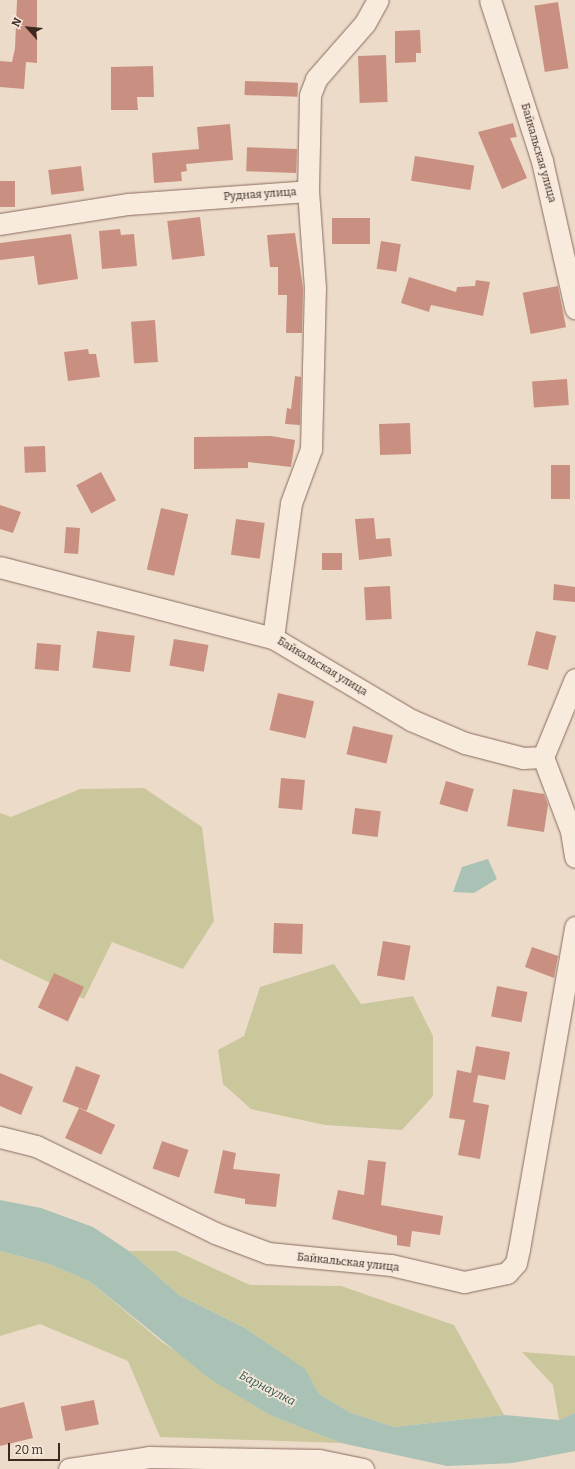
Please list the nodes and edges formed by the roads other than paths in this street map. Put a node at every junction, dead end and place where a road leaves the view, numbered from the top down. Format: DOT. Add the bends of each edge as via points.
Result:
graph roads {
  1 [pos="378,0"];
  2 [pos="490,0"];
  3 [pos="308,191"];
  4 [pos="0,224"];
  5 [pos="575,308"];
  6 [pos="0,567"];
  7 [pos="273,638"];
  8 [pos="575,680"];
  9 [pos="543,757"];
  10 [pos="575,857"];
  11 [pos="575,927"];
  12 [pos="0,1137"];
  13 [pos="224,1464"];
  14 [pos="69,1469"];
  15 [pos="363,1469"];
  1 -- 3 [label="street, Рудная улица" via="365,24 316,79 310,95"];
  2 -- 5 [label="street, Байкальская улица" via="542,161"];
  3 -- 4 [label="street, Рудная улица" via="128,204"];
  3 -- 7 [label="street" via="315,288 311,449 291,503"];
  6 -- 7 [label="street, Байкальская улица"];
  7 -- 9 [label="street, Байкальская улица" via="418,723 465,743 503,754 523,758"];
  8 -- 9 [label="street"];
  9 -- 10 [label="street" via="571,831"];
  11 -- 12 [label="street, Байкальская улица" via="519,1249 516,1263 507,1273 464,1282 391,1265 268,1253 215,1233 36,1146"];
  13 -- 14 [label="street" via="149,1457"];
  13 -- 15 [label="street" via="319,1460"];
}
